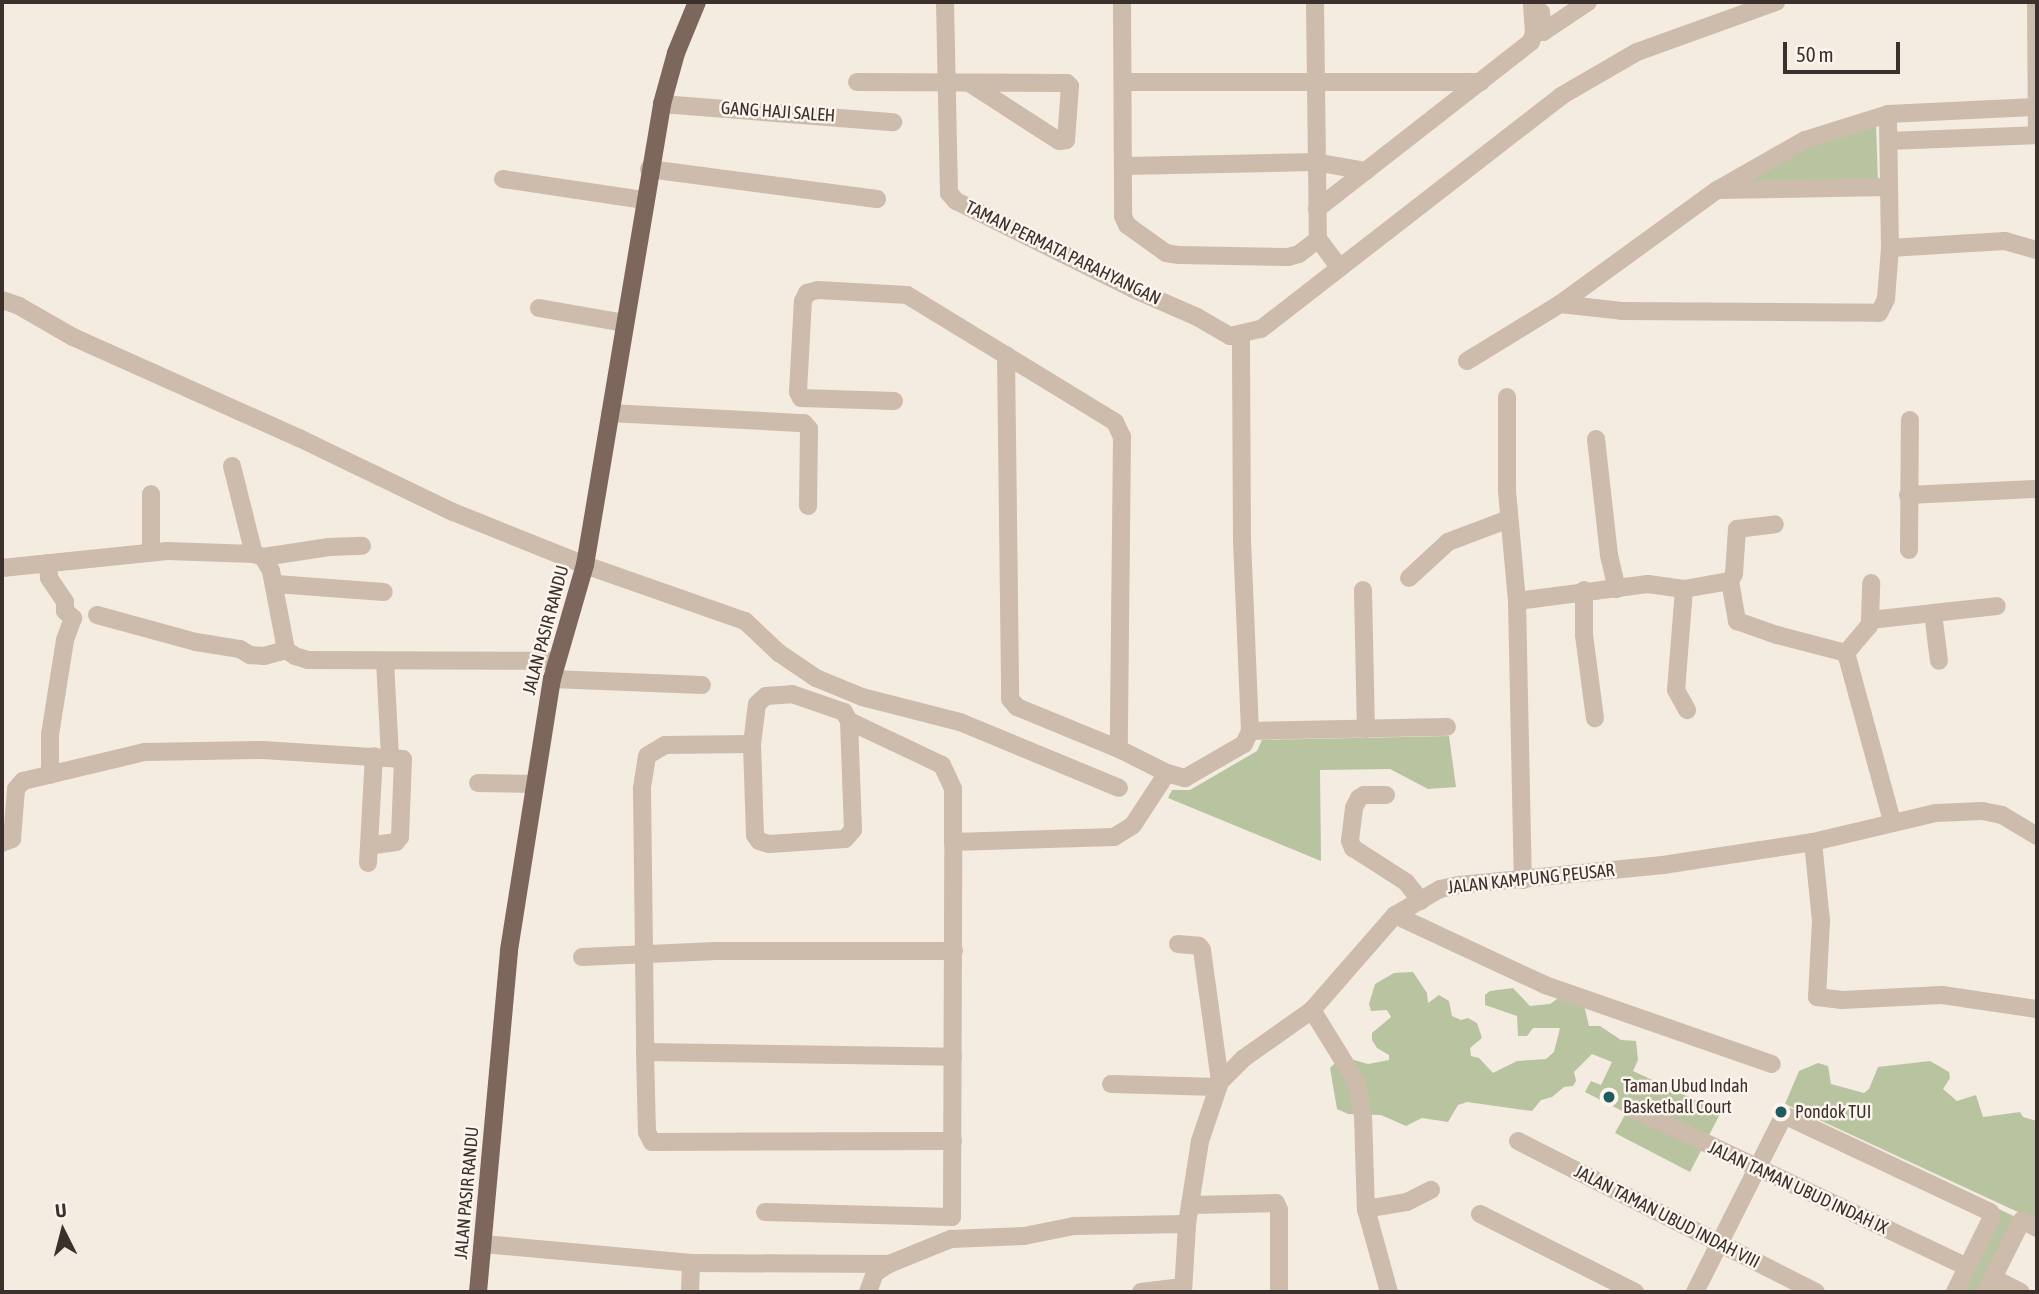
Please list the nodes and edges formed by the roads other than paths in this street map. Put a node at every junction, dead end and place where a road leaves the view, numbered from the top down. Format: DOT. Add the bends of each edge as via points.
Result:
graph roads {
  1 [pos="697,2"];
  2 [pos="945,2"];
  3 [pos="1122,2"];
  4 [pos="1315,2"];
  5 [pos="1532,2"];
  6 [pos="1541,2"];
  7 [pos="1588,2"];
  8 [pos="1776,2"];
  9 [pos="2036,2"];
  10 [pos="1315,81"];
  11 [pos="858,82"];
  12 [pos="1124,82"];
  13 [pos="1481,82"];
  14 [pos="945,84"];
  15 [pos="971,84"];
  16 [pos="662,104"];
  17 [pos="2036,107"];
  18 [pos="1888,114"];
  19 [pos="893,122"];
  20 [pos="2037,135"];
  21 [pos="1889,141"];
  22 [pos="1315,162"];
  23 [pos="1124,166"];
  24 [pos="649,169"];
  25 [pos="1366,171"];
  26 [pos="503,179"];
  27 [pos="1889,187"];
  28 [pos="1717,190"];
  29 [pos="877,199"];
  30 [pos="644,200"];
  31 [pos="1317,209"];
  32 [pos="1318,239"];
  33 [pos="1890,248"];
  34 [pos="2037,250"];
  35 [pos="1340,268"];
  36 [pos="2,300"];
  37 [pos="1560,304"];
  38 [pos="539,308"];
  39 [pos="624,323"];
  40 [pos="1241,336"];
  41 [pos="1006,355"];
  42 [pos="1467,361"];
  43 [pos="1507,397"];
  44 [pos="894,401"];
  45 [pos="610,413"];
  46 [pos="1910,420"];
  47 [pos="1596,439"];
  48 [pos="232,466"];
  49 [pos="2037,489"];
  50 [pos="152,494"];
  51 [pos="1908,495"];
  52 [pos="808,506"];
  53 [pos="1509,519"];
  54 [pos="1775,524"];
  55 [pos="362,546"];
  56 [pos="1909,550"];
  57 [pos="151,552"];
  58 [pos="258,556"];
  59 [pos="48,563"];
  60 [pos="585,565"];
  61 [pos="2,568"];
  62 [pos="1409,578"];
  63 [pos="1730,581"];
  64 [pos="1871,583"];
  65 [pos="276,584"];
  66 [pos="1616,589"];
  67 [pos="1684,589"];
  68 [pos="1363,590"];
  69 [pos="1584,590"];
  70 [pos="384,592"];
  71 [pos="1517,601"];
  72 [pos="1997,606"];
  73 [pos="1933,613"];
  74 [pos="97,615"];
  75 [pos="1870,620"];
  76 [pos="286,650"];
  77 [pos="1846,653"];
  78 [pos="385,661"];
  79 [pos="1939,661"];
  80 [pos="554,670"];
  81 [pos="702,685"];
  82 [pos="1687,710"];
  83 [pos="1595,718"];
  84 [pos="849,721"];
  85 [pos="1447,727"];
  86 [pos="1366,729"];
  87 [pos="1250,731"];
  88 [pos="752,744"];
  89 [pos="1119,748"];
  90 [pos="382,756"];
  91 [pos="51,775"];
  92 [pos="1162,780"];
  93 [pos="478,783"];
  94 [pos="535,784"];
  95 [pos="1119,788"];
  96 [pos="9,789"];
  97 [pos="1386,795"];
  98 [pos="1892,821"];
  99 [pos="2037,836"];
  100 [pos="953,842"];
  101 [pos="1813,842"];
  102 [pos="2,843"];
  103 [pos="1523,880"];
  104 [pos="1421,901"];
  105 [pos="1395,915"];
  106 [pos="1178,944"];
  107 [pos="954,951"];
  108 [pos="643,953"];
  109 [pos="582,957"];
  110 [pos="2037,1009"];
  111 [pos="1312,1010"];
  112 [pos="645,1052"];
  113 [pos="953,1057"];
  114 [pos="1772,1064"];
  115 [pos="1111,1084"];
  116 [pos="1219,1084"];
  117 [pos="1630,1107"];
  118 [pos="953,1141"];
  119 [pos="1518,1141"];
  120 [pos="1756,1169"];
  121 [pos="1431,1190"];
  122 [pos="1190,1205"];
  123 [pos="1366,1209"];
  124 [pos="765,1212"];
  125 [pos="1480,1214"];
  126 [pos="1187,1224"];
  127 [pos="2029,1224"];
  128 [pos="484,1244"];
  129 [pos="1718,1244"];
  130 [pos="691,1263"];
  131 [pos="889,1264"];
  132 [pos="1967,1267"];
  133 [pos="1989,1285"];
  134 [pos="1183,1290"];
  135 [pos="478,1292"];
  136 [pos="690,1292"];
  137 [pos="868,1292"];
  138 [pos="1141,1292"];
  139 [pos="1279,1292"];
  140 [pos="1389,1292"];
  141 [pos="1635,1292"];
  142 [pos="1695,1292"];
  143 [pos="1816,1292"];
  144 [pos="1955,1292"];
  145 [pos="2021,1292"];
  1 -- 16 [label="main road, JALAN PASIR RANDU"];
  2 -- 14 [label="street, TAMAN PERMATA PARAHYANGAN"];
  3 -- 12 [label="street"];
  4 -- 10 [label="street"];
  5 -- 13 [label="street" via="1531,42"];
  6 -- 7 [label="street" via="1543,32"];
  8 -- 35 [label="street" via="1637,52 1561,96"];
  9 -- 17 [label="street"];
  10 -- 12 [label="street"];
  10 -- 13 [label="street"];
  10 -- 22 [label="street"];
  11 -- 14 [label="street"];
  12 -- 23 [label="street"];
  13 -- 25 [label="street"];
  14 -- 15 [label="street"];
  14 -- 40 [label="street, TAMAN PERMATA PARAHYANGAN" via="946,180 948,193 956,201 1223,333"];
  15 -- 15 [label="street" via="1067,83 1066,140 1059,141"];
  16 -- 19 [label="street, GANG HAJI SALEH"];
  16 -- 24 [label="main road, JALAN PASIR RANDU"];
  17 -- 18 [label="street"];
  17 -- 20 [label="street"];
  18 -- 21 [label="street"];
  18 -- 28 [label="street" via="1805,140"];
  20 -- 21 [label="street"];
  21 -- 27 [label="street"];
  22 -- 23 [label="street"];
  22 -- 25 [label="street"];
  22 -- 31 [label="street"];
  23 -- 32 [label="street" via="1127,225 1166,253 1288,257"];
  24 -- 29 [label="street"];
  24 -- 30 [label="main road, JALAN PASIR RANDU"];
  25 -- 31 [label="street"];
  26 -- 30 [label="street"];
  27 -- 28 [label="street"];
  27 -- 33 [label="street"];
  28 -- 37 [label="street"];
  30 -- 39 [label="main road, JALAN PASIR RANDU"];
  31 -- 32 [label="street"];
  32 -- 35 [label="street"];
  33 -- 34 [label="street" via="2005,241"];
  33 -- 37 [label="street" via="1885,306 1879,313 1622,311"];
  35 -- 40 [label="street" via="1261,329"];
  36 -- 60 [label="street" via="453,512"];
  37 -- 42 [label="street"];
  38 -- 39 [label="street"];
  39 -- 45 [label="main road, JALAN PASIR RANDU"];
  40 -- 87 [label="street" via="1242,541"];
  41 -- 44 [label="street" via="907,295 807,293 803,301 801,398"];
  41 -- 89 [label="street" via="1115,422 1120,430"];
  41 -- 89 [label="street" via="1010,699 1017,707"];
  43 -- 53 [label="street"];
  45 -- 52 [label="street" via="804,423 809,429"];
  45 -- 60 [label="main road, JALAN PASIR RANDU"];
  46 -- 51 [label="street"];
  47 -- 66 [label="street"];
  48 -- 58 [label="street"];
  49 -- 51 [label="street"];
  50 -- 57 [label="street"];
  51 -- 56 [label="street"];
  53 -- 62 [label="street" via="1448,542"];
  53 -- 71 [label="street"];
  54 -- 63 [label="street" via="1737,529"];
  55 -- 58 [label="street"];
  57 -- 58 [label="street"];
  57 -- 59 [label="street"];
  58 -- 65 [label="street"];
  59 -- 61 [label="street"];
  59 -- 91 [label="street" via="49,578 73,618 65,640 50,735"];
  60 -- 80 [label="main road, JALAN PASIR RANDU"];
  60 -- 95 [label="street" via="745,621 782,656 816,678 862,696 960,722"];
  63 -- 67 [label="street"];
  63 -- 77 [label="street" via="1737,621"];
  64 -- 75 [label="street"];
  65 -- 70 [label="street"];
  65 -- 76 [label="street"];
  66 -- 67 [label="street" via="1648,584"];
  66 -- 69 [label="street"];
  67 -- 82 [label="street" via="1676,690"];
  68 -- 86 [label="street"];
  69 -- 71 [label="street"];
  69 -- 83 [label="street" via="1584,635"];
  71 -- 103 [label="street"];
  72 -- 73 [label="street"];
  73 -- 75 [label="street"];
  73 -- 79 [label="street"];
  74 -- 76 [label="street" via="250,655"];
  75 -- 77 [label="street"];
  76 -- 78 [label="street" via="308,660"];
  77 -- 98 [label="street"];
  78 -- 80 [label="street"];
  78 -- 90 [label="street"];
  80 -- 81 [label="street"];
  80 -- 94 [label="main road, JALAN PASIR RANDU"];
  84 -- 88 [label="street" via="839,709 792,694 766,696 757,704"];
  84 -- 88 [label="street" via="853,830 845,839 759,841 755,835"];
  84 -- 100 [label="street" via="942,765 953,789"];
  85 -- 86 [label="street"];
  86 -- 87 [label="street"];
  87 -- 92 [label="street" via="1244,744 1185,778"];
  88 -- 108 [label="street" via="665,745 647,756 642,789"];
  89 -- 92 [label="street"];
  90 -- 90 [label="street" via="369,855 400,838 405,764 403,759"];
  90 -- 91 [label="street" via="263,750 145,752"];
  91 -- 96 [label="street" via="23,780"];
  92 -- 100 [label="street" via="1133,825 1114,837"];
  93 -- 94 [label="street"];
  94 -- 128 [label="main road, JALAN PASIR RANDU" via="509,950"];
  96 -- 102 [label="street" via="15,832"];
  97 -- 104 [label="street" via="1359,798 1350,841 1353,848 1406,882"];
  98 -- 99 [label="street, JALAN KAMPUNG PEUSAR" via="1982,811 2002,815"];
  98 -- 101 [label="street, JALAN KAMPUNG PEUSAR"];
  100 -- 107 [label="street"];
  101 -- 103 [label="street, JALAN KAMPUNG PEUSAR"];
  101 -- 110 [label="street" via="1821,921 1817,997 1942,995"];
  103 -- 104 [label="street, JALAN KAMPUNG PEUSAR" via="1459,885 1440,889"];
  104 -- 105 [label="street, JALAN KAMPUNG PEUSAR"];
  105 -- 111 [label="street, JALAN KAMPUNG PEUSAR"];
  105 -- 114 [label="street" via="1545,985"];
  106 -- 116 [label="street" via="1202,950"];
  107 -- 108 [label="street"];
  107 -- 113 [label="street"];
  108 -- 109 [label="street"];
  108 -- 112 [label="street"];
  111 -- 116 [label="street, JALAN KAMPUNG PEUSAR" via="1244,1058"];
  111 -- 123 [label="street" via="1357,1083 1363,1116"];
  112 -- 113 [label="street"];
  112 -- 118 [label="street" via="647,1132 652,1142"];
  113 -- 118 [label="street"];
  115 -- 116 [label="street"];
  116 -- 122 [label="street, JALAN KAMPUNG PEUSAR" via="1200,1141"];
  117 -- 120 [label="street, JALAN TAMAN UBUD INDAH IX"];
  118 -- 124 [label="street" via="952,1217"];
  119 -- 129 [label="street, JALAN TAMAN UBUD INDAH VIII"];
  120 -- 129 [label="street"];
  120 -- 132 [label="street, JALAN TAMAN UBUD INDAH IX"];
  120 -- 132 [label="street" via="1783,1115 1992,1214"];
  121 -- 123 [label="street" via="1408,1202"];
  122 -- 126 [label="street, JALAN KAMPUNG PEUSAR"];
  122 -- 139 [label="street" via="1276,1203"];
  123 -- 140 [label="street"];
  125 -- 141 [label="street"];
  126 -- 131 [label="street" via="1074,1226 1024,1236 951,1239"];
  126 -- 134 [label="street, JALAN KAMPUNG PEUSAR"];
  127 -- 133 [label="street"];
  128 -- 130 [label="street"];
  128 -- 135 [label="main road, JALAN PASIR RANDU"];
  129 -- 142 [label="street"];
  129 -- 143 [label="street, JALAN TAMAN UBUD INDAH VIII"];
  130 -- 131 [label="street"];
  130 -- 136 [label="street"];
  131 -- 137 [label="street" via="876,1273"];
  132 -- 144 [label="street"];
  133 -- 145 [label="street"];
  134 -- 138 [label="street"];
}
